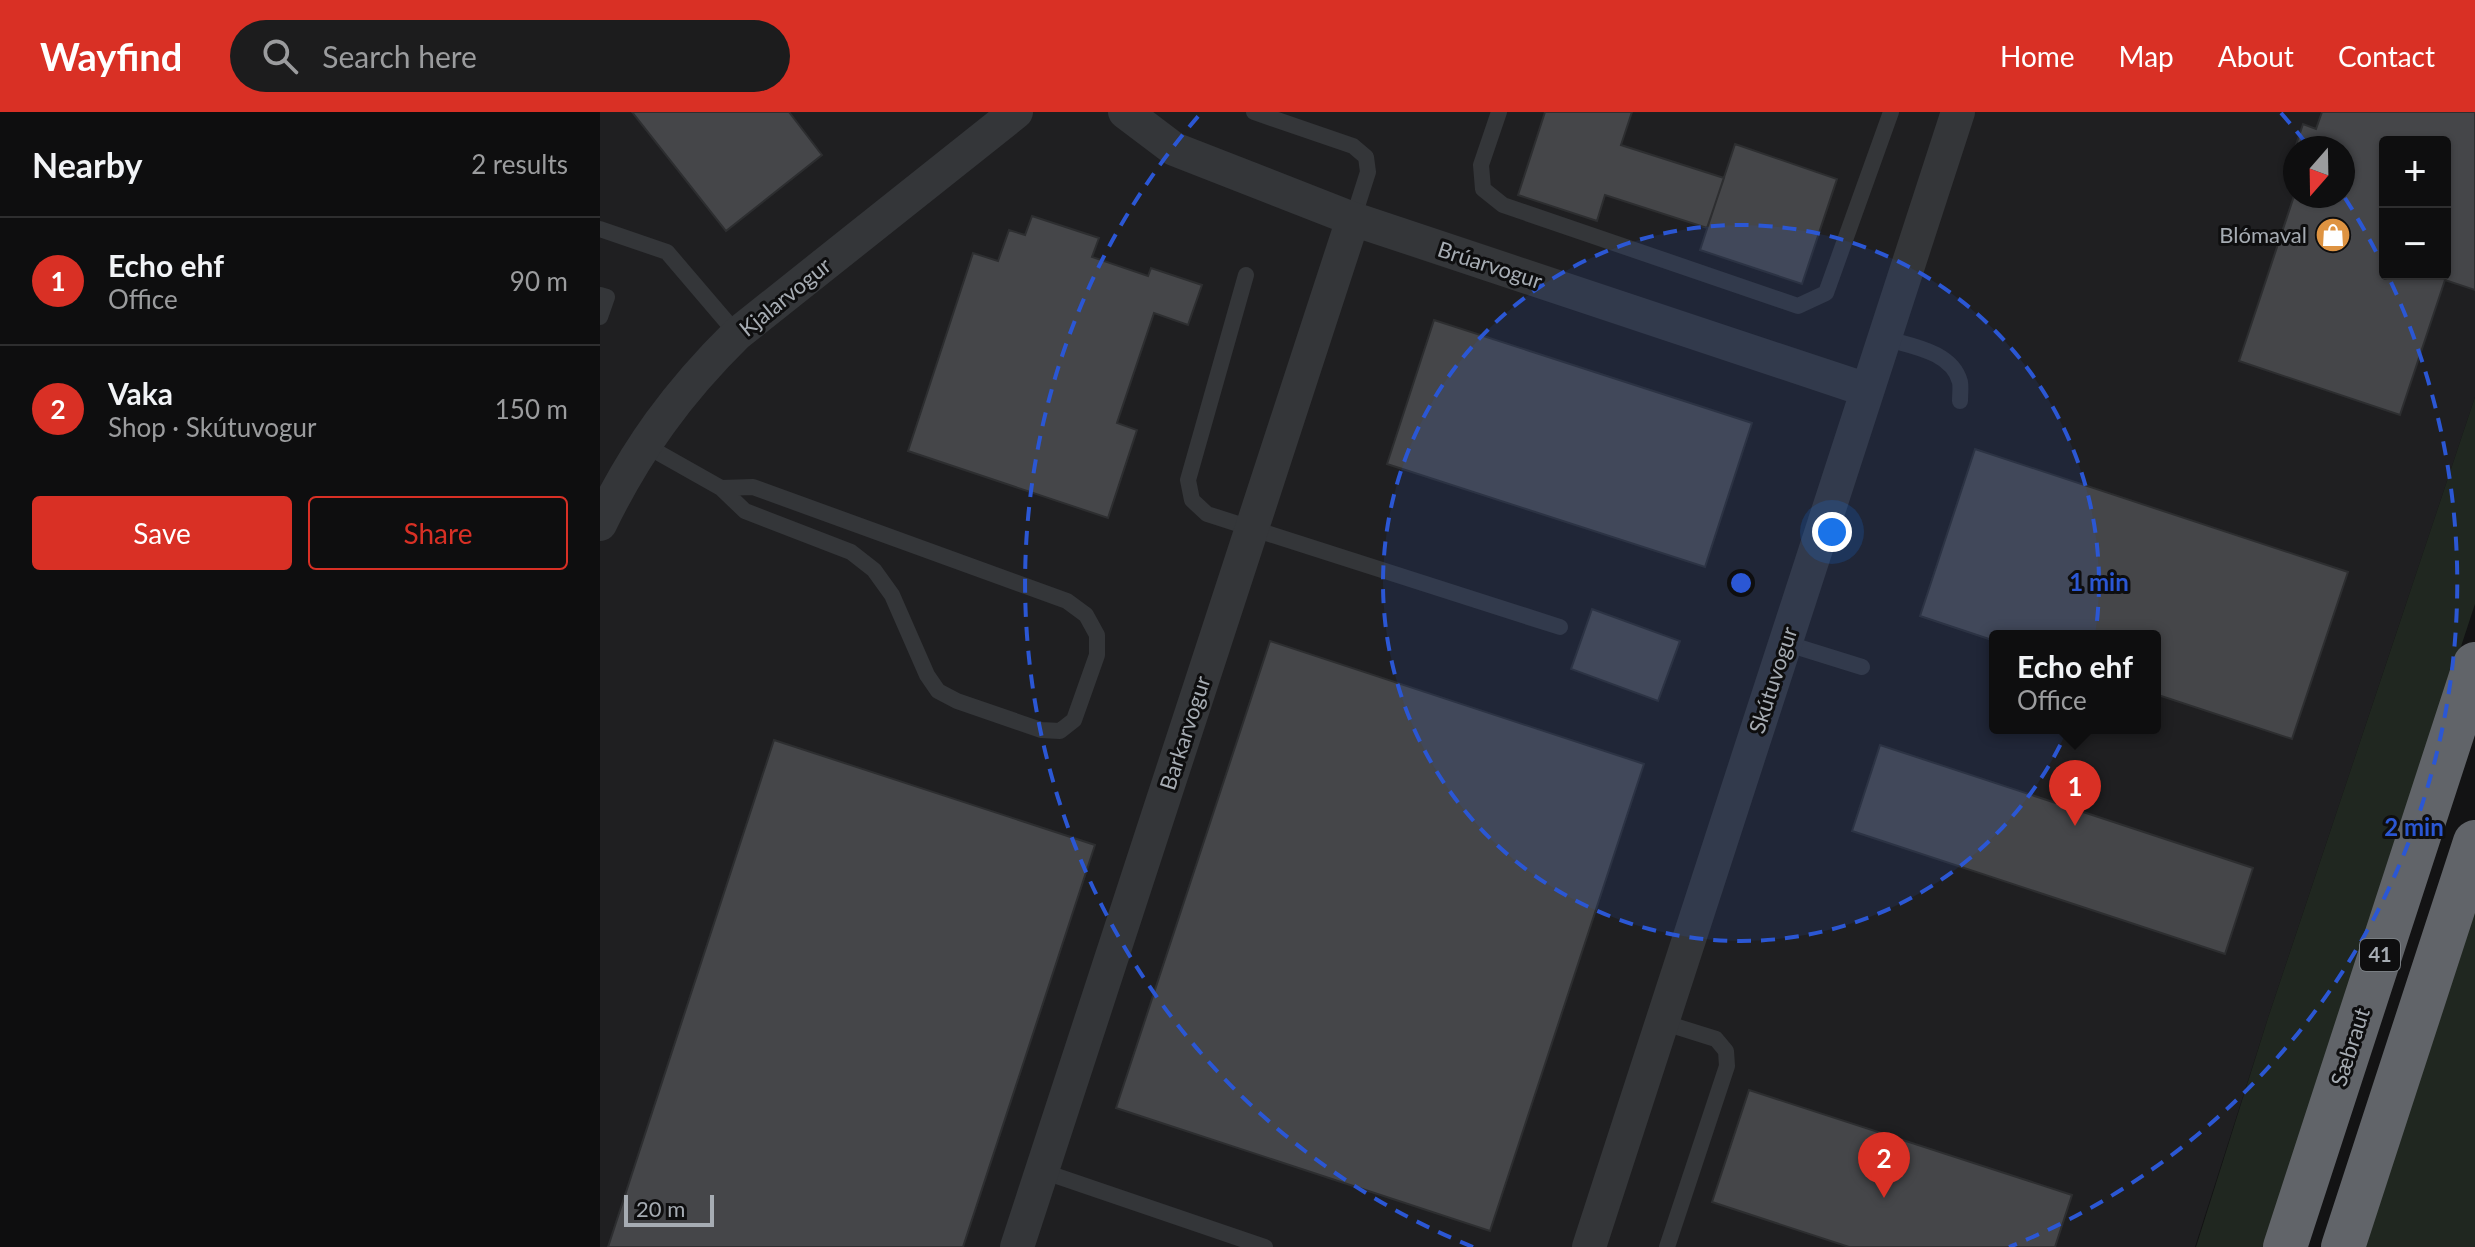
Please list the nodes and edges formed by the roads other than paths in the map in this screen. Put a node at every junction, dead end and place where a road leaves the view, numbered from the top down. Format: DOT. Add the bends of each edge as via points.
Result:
graph roads {
  1 [pos="1016,112"];
  2 [pos="1125,112"];
  3 [pos="1254,112"];
  4 [pos="1499,112"];
  5 [pos="1891,112"];
  6 [pos="1958,112"];
  7 [pos="1353,219"];
  8 [pos="600,229"];
  9 [pos="1246,275"];
  10 [pos="600,295"];
  11 [pos="600,317"];
  12 [pos="737,334"];
  13 [pos="1884,338"];
  14 [pos="1867,390"];
  15 [pos="1960,401"];
  16 [pos="643,444"];
  17 [pos="721,488"];
  18 [pos="600,524"];
  19 [pos="1252,528"];
  20 [pos="1560,627"];
  21 [pos="1785,643"];
  22 [pos="2475,664"];
  23 [pos="1862,667"];
  24 [pos="2475,842"];
  25 [pos="1662,1022"];
  26 [pos="1042,1171"];
  27 [pos="1017,1247"];
  28 [pos="1265,1247"];
  29 [pos="1589,1247"];
  30 [pos="1667,1247"];
  31 [pos="2285,1247"];
  32 [pos="2343,1247"];
  1 -- 12 [label="street, Kjalarvogur"];
  2 -- 7 [label="street, Brúarvogur" via="1174,149"];
  3 -- 7 [label="lane" via="1353,146 1366,157 1368,172"];
  4 -- 5 [label="lane" via="1481,165 1483,189 1503,205 1798,306 1826,293"];
  6 -- 13 [label="street, Skútuvogur"];
  7 -- 14 [label="street, Brúarvogur"];
  7 -- 19 [label="street, Barkarvogur"];
  8 -- 12 [label="lane" via="667,252"];
  9 -- 19 [label="lane" via="1188,480 1192,500 1207,514"];
  10 -- 11 [label="lane" via="607,297"];
  12 -- 16 [label="street, Kjalarvogur" via="671,405"];
  13 -- 14 [label="street, Skútuvogur"];
  13 -- 15 [label="lane" via="1950,364 1960,381"];
  14 -- 21 [label="street, Skútuvogur"];
  16 -- 17 [label="lane"];
  16 -- 18 [label="street, Kjalarvogur"];
  17 -- 17 [label="lane" via="745,511 851,552 874,570 892,595 938,691 1041,730 1060,731 1074,720 1097,655 1097,635 1086,615 1067,601 753,487"];
  19 -- 20 [label="lane"];
  19 -- 26 [label="street, Barkarvogur"];
  21 -- 23 [label="lane"];
  21 -- 25 [label="street, Skútuvogur"];
  22 -- 31 [label="highway, Sæbraut / 41"];
  24 -- 32 [label="highway, 41"];
  25 -- 29 [label="street, Skútuvogur"];
  25 -- 30 [label="lane" via="1716,1039 1726,1051 1727,1066"];
  26 -- 27 [label="street, Barkarvogur"];
  26 -- 28 [label="lane"];
}
